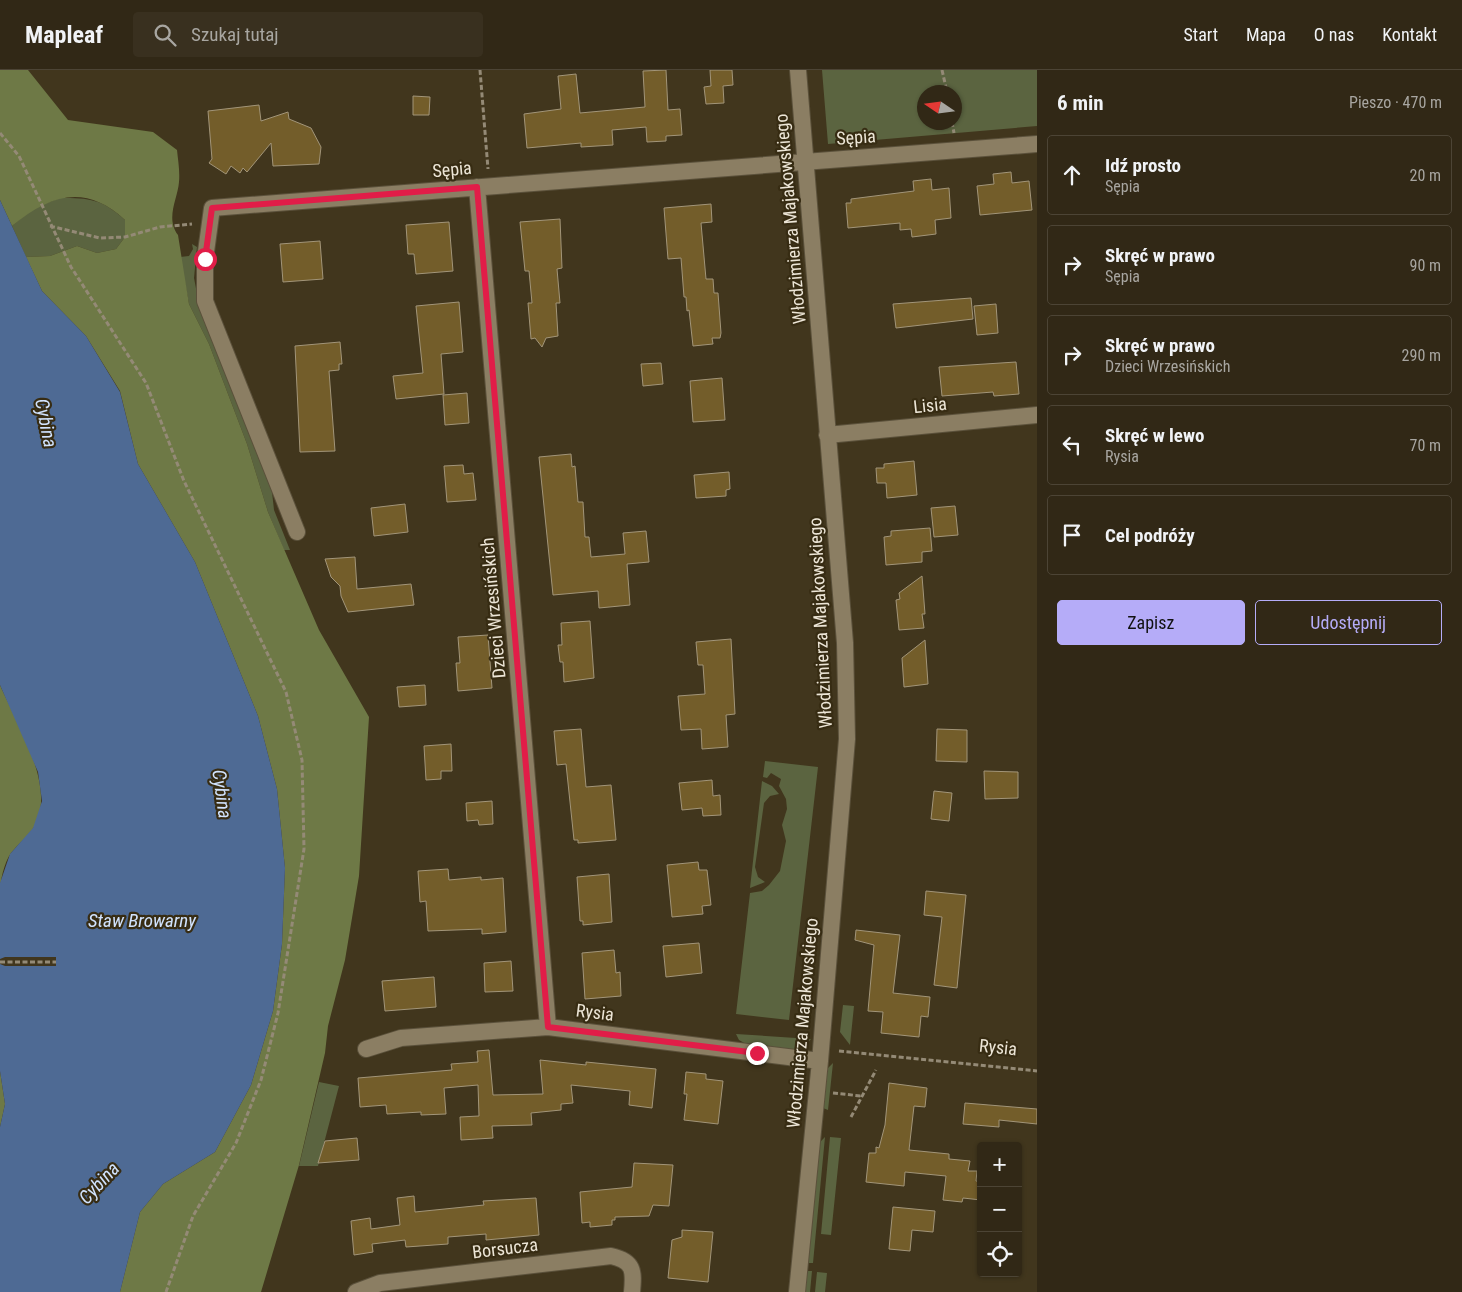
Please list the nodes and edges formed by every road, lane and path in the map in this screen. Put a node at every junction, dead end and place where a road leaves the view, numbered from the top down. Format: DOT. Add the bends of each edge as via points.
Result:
graph roads {
  1 [pos="480,70"];
  2 [pos="798,70"];
  3 [pos="942,70"];
  4 [pos="945,85"];
  5 [pos="953,130"];
  6 [pos="0,133"];
  7 [pos="954,133"];
  8 [pos="1037,144"];
  9 [pos="805,161"];
  10 [pos="483,186"];
  11 [pos="50,226"];
  12 [pos="173,226"];
  13 [pos="1037,415"];
  14 [pos="827,435"];
  15 [pos="297,532"];
  16 [pos="0,962"];
  17 [pos="56,962"];
  18 [pos="548,1027"];
  19 [pos="366,1048"];
  20 [pos="836,1050"];
  21 [pos="820,1061"];
  22 [pos="876,1070"];
  23 [pos="1037,1071"];
  24 [pos="832,1093"];
  25 [pos="862,1096"];
  26 [pos="851,1116"];
  27 [pos="166,1292"];
  28 [pos="356,1292"];
  29 [pos="632,1292"];
  30 [pos="797,1292"];
  1 -- 10 [label="path"];
  2 -- 9 [label="street, Włodzimierza Majakowskiego"];
  3 -- 4 [label="path"];
  5 -- 7 [label="path"];
  6 -- 11 [label="path" via="19,156"];
  8 -- 9 [label="street, Sępia"];
  9 -- 10 [label="street, Sępia"];
  9 -- 14 [label="street, Włodzimierza Majakowskiego"];
  10 -- 15 [label="street, Sępia" via="212,208 205,259 205,301"];
  10 -- 18 [label="street, Dzieci Wrzesińskich"];
  11 -- 12 [label="path" via="100,238 125,237"];
  11 -- 27 [label="path" via="71,268 146,383 184,481 286,692 302,760 304,849 278,1014 261,1080 236,1143 193,1216"];
  13 -- 14 [label="street, Lisia"];
  14 -- 21 [label="street, Włodzimierza Majakowskiego" via="845,644 847,739"];
  16 -- 17 [label="path"];
  18 -- 19 [label="street, Rysia" via="401,1038"];
  18 -- 21 [label="street, Rysia"];
  20 -- 23 [label="path, Rysia"];
  21 -- 30 [label="street, Włodzimierza Majakowskiego"];
  22 -- 25 [label="path"];
  24 -- 25 [label="path"];
  25 -- 26 [label="path"];
  28 -- 29 [label="street, Borsucza" via="380,1283 611,1256 623,1258 630,1266 634,1276"];
}
